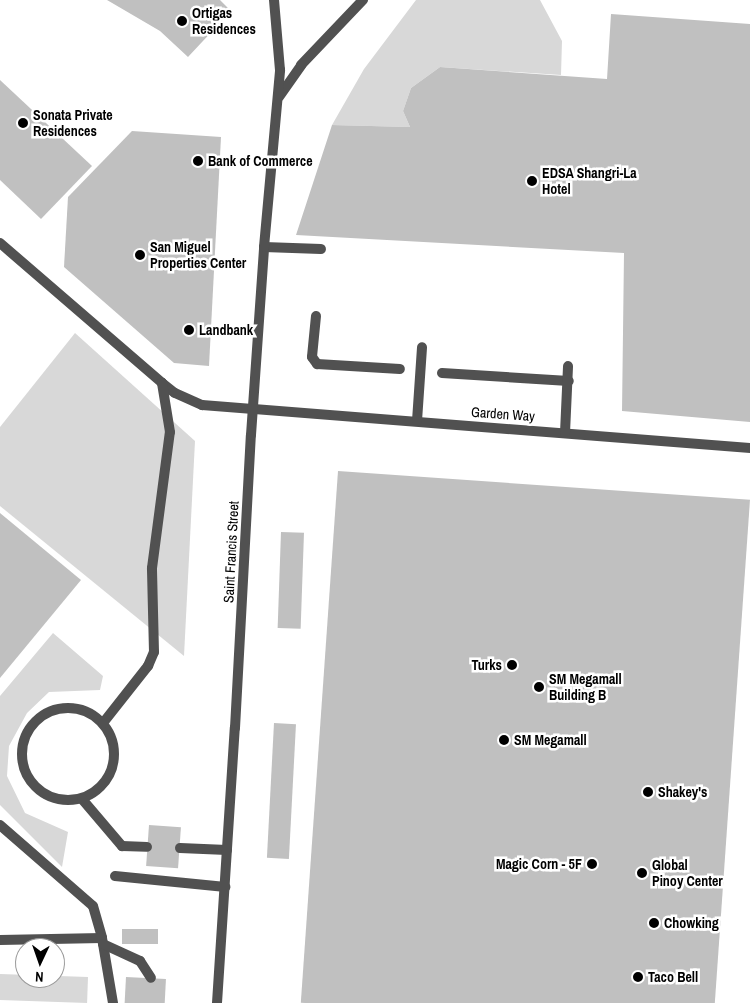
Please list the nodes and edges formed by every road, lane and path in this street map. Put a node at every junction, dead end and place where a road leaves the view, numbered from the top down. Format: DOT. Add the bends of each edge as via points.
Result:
graph roads {
  1 [pos="274,0"];
  2 [pos="363,0"];
  3 [pos="276,102"];
  4 [pos="0,243"];
  5 [pos="264,247"];
  6 [pos="321,249"];
  7 [pos="316,316"];
  8 [pos="422,347"];
  9 [pos="568,366"];
  10 [pos="400,369"];
  11 [pos="442,373"];
  12 [pos="569,381"];
  13 [pos="162,383"];
  14 [pos="253,408"];
  15 [pos="417,421"];
  16 [pos="565,433"];
  17 [pos="750,448"];
  18 [pos="103,723"];
  19 [pos="82,799"];
  20 [pos="0,825"];
  21 [pos="147,847"];
  22 [pos="180,848"];
  23 [pos="227,850"];
  24 [pos="115,876"];
  25 [pos="225,887"];
  26 [pos="0,940"];
  27 [pos="102,941"];
  28 [pos="151,978"];
  29 [pos="112,1003"];
  30 [pos="217,1003"];
  1 -- 3 [label="street, Saint Francis Street" via="280,45"];
  2 -- 3 [label="street, Saint Francis Street" via="301,65"];
  3 -- 5 [label="street, Saint Francis Street"];
  4 -- 13 [label="street, Garden Way"];
  5 -- 6 [label="street"];
  5 -- 14 [label="street, Saint Francis Street"];
  7 -- 10 [label="street" via="312,357 317,364"];
  8 -- 15 [label="street"];
  9 -- 12 [label="street"];
  11 -- 12 [label="street"];
  12 -- 16 [label="street"];
  13 -- 14 [label="street, Garden Way" via="202,405"];
  13 -- 18 [label="street" via="170,432 152,568 154,652 148,666"];
  14 -- 15 [label="street, Garden Way"];
  14 -- 23 [label="street, Saint Francis Street"];
  15 -- 16 [label="street, Garden Way"];
  16 -- 17 [label="street, Garden Way"];
  18 -- 19 [label="street" via="110,734 115,760 111,773 94,793"];
  18 -- 19 [label="street" via="80,709 54,710 32,724 22,748 24,768 33,785 43,794 69,801"];
  19 -- 21 [label="street" via="122,846"];
  20 -- 27 [label="street" via="93,906"];
  22 -- 23 [label="street"];
  23 -- 25 [label="street, Saint Francis Street"];
  24 -- 25 [label="street"];
  25 -- 30 [label="street, Saint Francis Street"];
  26 -- 27 [label="street"];
  27 -- 28 [label="street" via="140,961"];
  27 -- 29 [label="street"];
}
